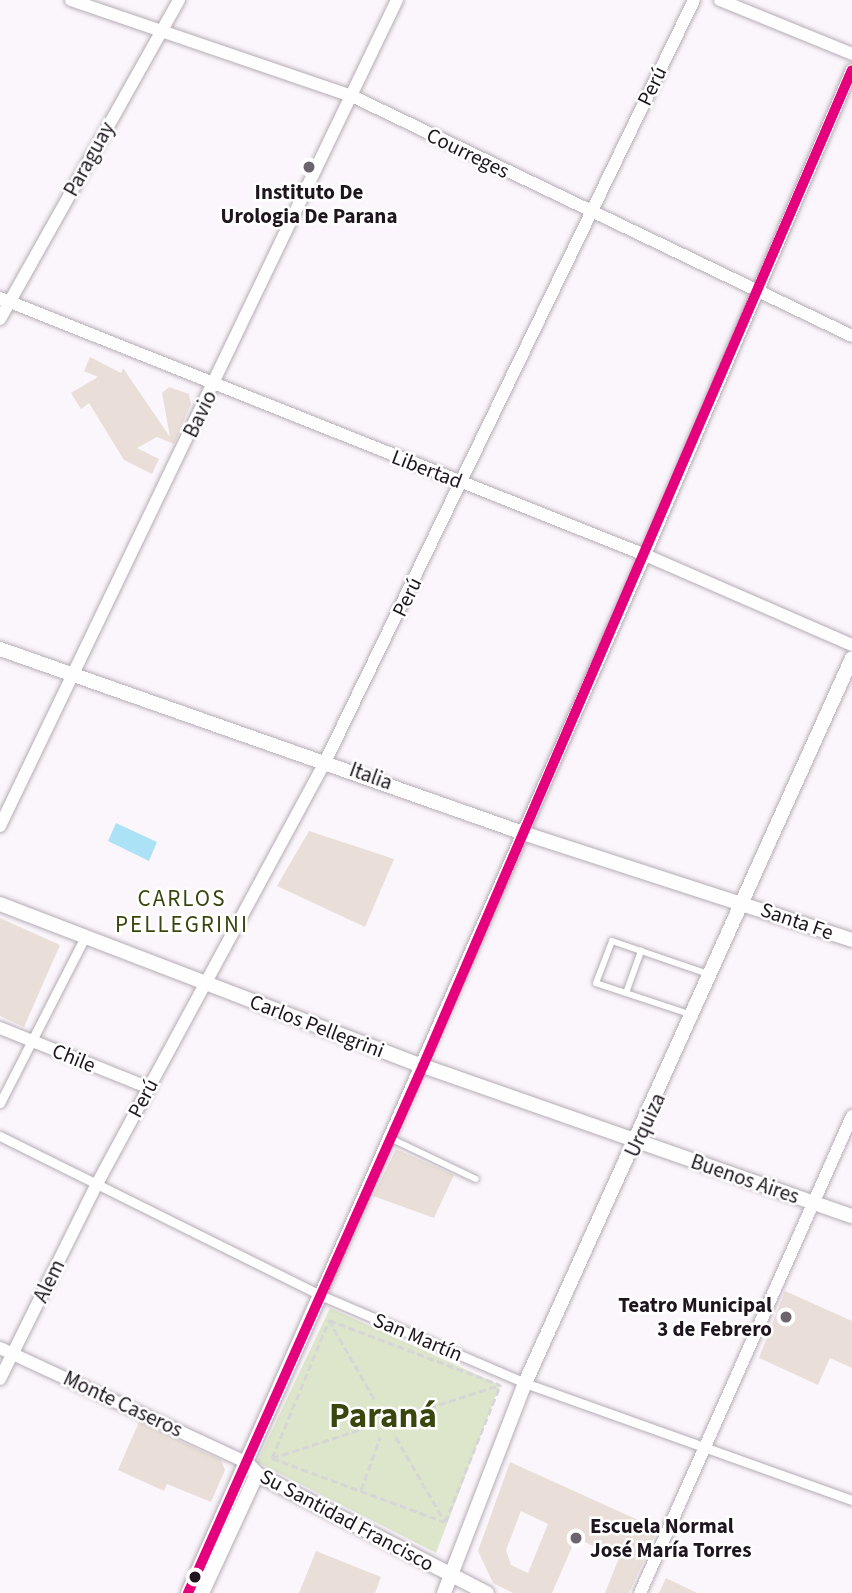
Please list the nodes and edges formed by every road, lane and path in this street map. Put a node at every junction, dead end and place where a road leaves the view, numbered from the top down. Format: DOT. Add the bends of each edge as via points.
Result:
graph roads {
  1 [pos="71,0"];
  2 [pos="179,0"];
  3 [pos="397,0"];
  4 [pos="694,0"];
  5 [pos="720,0"];
  6 [pos="162,30"];
  7 [pos="852,54"];
  8 [pos="852,70"];
  9 [pos="354,97"];
  10 [pos="591,212"];
  11 [pos="759,293"];
  12 [pos="5,300"];
  13 [pos="0,319"];
  14 [pos="852,336"];
  15 [pos="213,386"];
  16 [pos="463,482"];
  17 [pos="645,555"];
  18 [pos="852,646"];
  19 [pos="0,649"];
  20 [pos="852,658"];
  21 [pos="70,673"];
  22 [pos="326,760"];
  23 [pos="0,826"];
  24 [pos="523,833"];
  25 [pos="742,902"];
  26 [pos="0,904"];
  27 [pos="85,937"];
  28 [pos="852,940"];
  29 [pos="642,951"];
  30 [pos="712,975"];
  31 [pos="203,983"];
  32 [pos="626,993"];
  33 [pos="694,1016"];
  34 [pos="0,1028"];
  35 [pos="32,1041"];
  36 [pos="423,1066"];
  37 [pos="149,1088"];
  38 [pos="0,1104"];
  39 [pos="852,1116"];
  40 [pos="0,1136"];
  41 [pos="390,1138"];
  42 [pos="637,1143"];
  43 [pos="476,1179"];
  44 [pos="98,1182"];
  45 [pos="814,1203"];
  46 [pos="852,1216"];
  47 [pos="320,1295"];
  48 [pos="329,1320"];
  49 [pos="0,1348"];
  50 [pos="13,1353"];
  51 [pos="0,1379"];
  52 [pos="525,1383"];
  53 [pos="500,1385"];
  54 [pos="375,1400"];
  55 [pos="409,1414"];
  56 [pos="368,1427"];
  57 [pos="380,1437"];
  58 [pos="397,1437"];
  59 [pos="702,1448"];
  60 [pos="272,1458"];
  61 [pos="246,1462"];
  62 [pos="257,1474"];
  63 [pos="360,1490"];
  64 [pos="852,1500"];
  65 [pos="445,1522"];
  66 [pos="450,1576"];
  67 [pos="188,1593"];
  68 [pos="202,1593"];
  69 [pos="444,1593"];
  70 [pos="487,1593"];
  71 [pos="640,1593"];
  1 -- 6 [label="street, Courreges"];
  2 -- 6 [label="street, Paraguay"];
  3 -- 9 [label="street, Bavio"];
  4 -- 10 [label="street, Perú"];
  5 -- 7 [label="street"];
  6 -- 9 [label="street, Courreges"];
  6 -- 12 [label="street, Paraguay"];
  8 -- 11 [label="street"];
  9 -- 10 [label="street, Courreges"];
  9 -- 15 [label="street, Bavio"];
  10 -- 11 [label="street, Courreges"];
  10 -- 16 [label="street, Perú"];
  11 -- 14 [label="street, Courreges"];
  11 -- 17 [label="street"];
  12 -- 13 [label="street, Paraguay"];
  12 -- 15 [label="street, Libertad"];
  15 -- 16 [label="street, Libertad"];
  15 -- 21 [label="street, Bavio"];
  16 -- 17 [label="street, Libertad"];
  16 -- 22 [label="street, Perú"];
  17 -- 18 [label="street, Libertad"];
  17 -- 24 [label="street"];
  19 -- 21 [label="street, Italia"];
  20 -- 25 [label="street, Urquiza"];
  21 -- 22 [label="street, Italia"];
  21 -- 23 [label="street, Bavio"];
  22 -- 24 [label="street, Italia"];
  22 -- 31 [label="street, Perú"];
  24 -- 25 [label="street, Italia"];
  24 -- 36 [label="street"];
  25 -- 28 [label="street, Santa Fe"];
  25 -- 30 [label="street, Urquiza"];
  26 -- 27 [label="street, Carlos Pellegrini"];
  27 -- 31 [label="street, Carlos Pellegrini"];
  27 -- 35 [label="street"];
  29 -- 30 [label="lane"];
  29 -- 32 [label="lane"];
  29 -- 32 [label="lane" via="612,941 596,983"];
  30 -- 33 [label="street, Urquiza"];
  31 -- 36 [label="street, Carlos Pellegrini"];
  31 -- 37 [label="street, Perú"];
  32 -- 33 [label="lane"];
  33 -- 42 [label="street, Urquiza"];
  34 -- 35 [label="street, Chile"];
  35 -- 37 [label="street, Chile"];
  35 -- 38 [label="street"];
  36 -- 41 [label="street"];
  36 -- 42 [label="street, Carlos Pellegrini"];
  37 -- 44 [label="street, Perú"];
  39 -- 45 [label="street"];
  40 -- 44 [label="street, San Martín"];
  41 -- 43 [label="lane"];
  41 -- 47 [label="street"];
  42 -- 45 [label="street, Buenos Aires"];
  42 -- 52 [label="street, Urquiza"];
  44 -- 47 [label="street, San Martín"];
  44 -- 50 [label="street, Alem"];
  45 -- 46 [label="street, Buenos Aires"];
  45 -- 59 [label="street"];
  47 -- 52 [label="street, San Martín"];
  47 -- 61 [label="street"];
  48 -- 53 [label="path"];
  48 -- 54 [label="path"];
  48 -- 60 [label="path"];
  49 -- 50 [label="street, Monte Caseros"];
  50 -- 51 [label="street, Alem"];
  50 -- 61 [label="street, Monte Caseros"];
  52 -- 59 [label="street, San Martín"];
  52 -- 66 [label="street, Urquiza"];
  53 -- 55 [label="path"];
  53 -- 65 [label="path"];
  56 -- 60 [label="path"];
  57 -- 63 [label="path"];
  58 -- 65 [label="path"];
  59 -- 64 [label="street, San Martín"];
  59 -- 71 [label="street"];
  60 -- 63 [label="path"];
  61 -- 62 [label="street, Su Santidad Francisco"];
  61 -- 67 [label="street"];
  62 -- 66 [label="street, Su Santidad Francisco"];
  62 -- 68 [label="street"];
  63 -- 65 [label="path"];
  66 -- 69 [label="street, Urquiza"];
  66 -- 70 [label="street, Su Santidad Francisco"];
}
